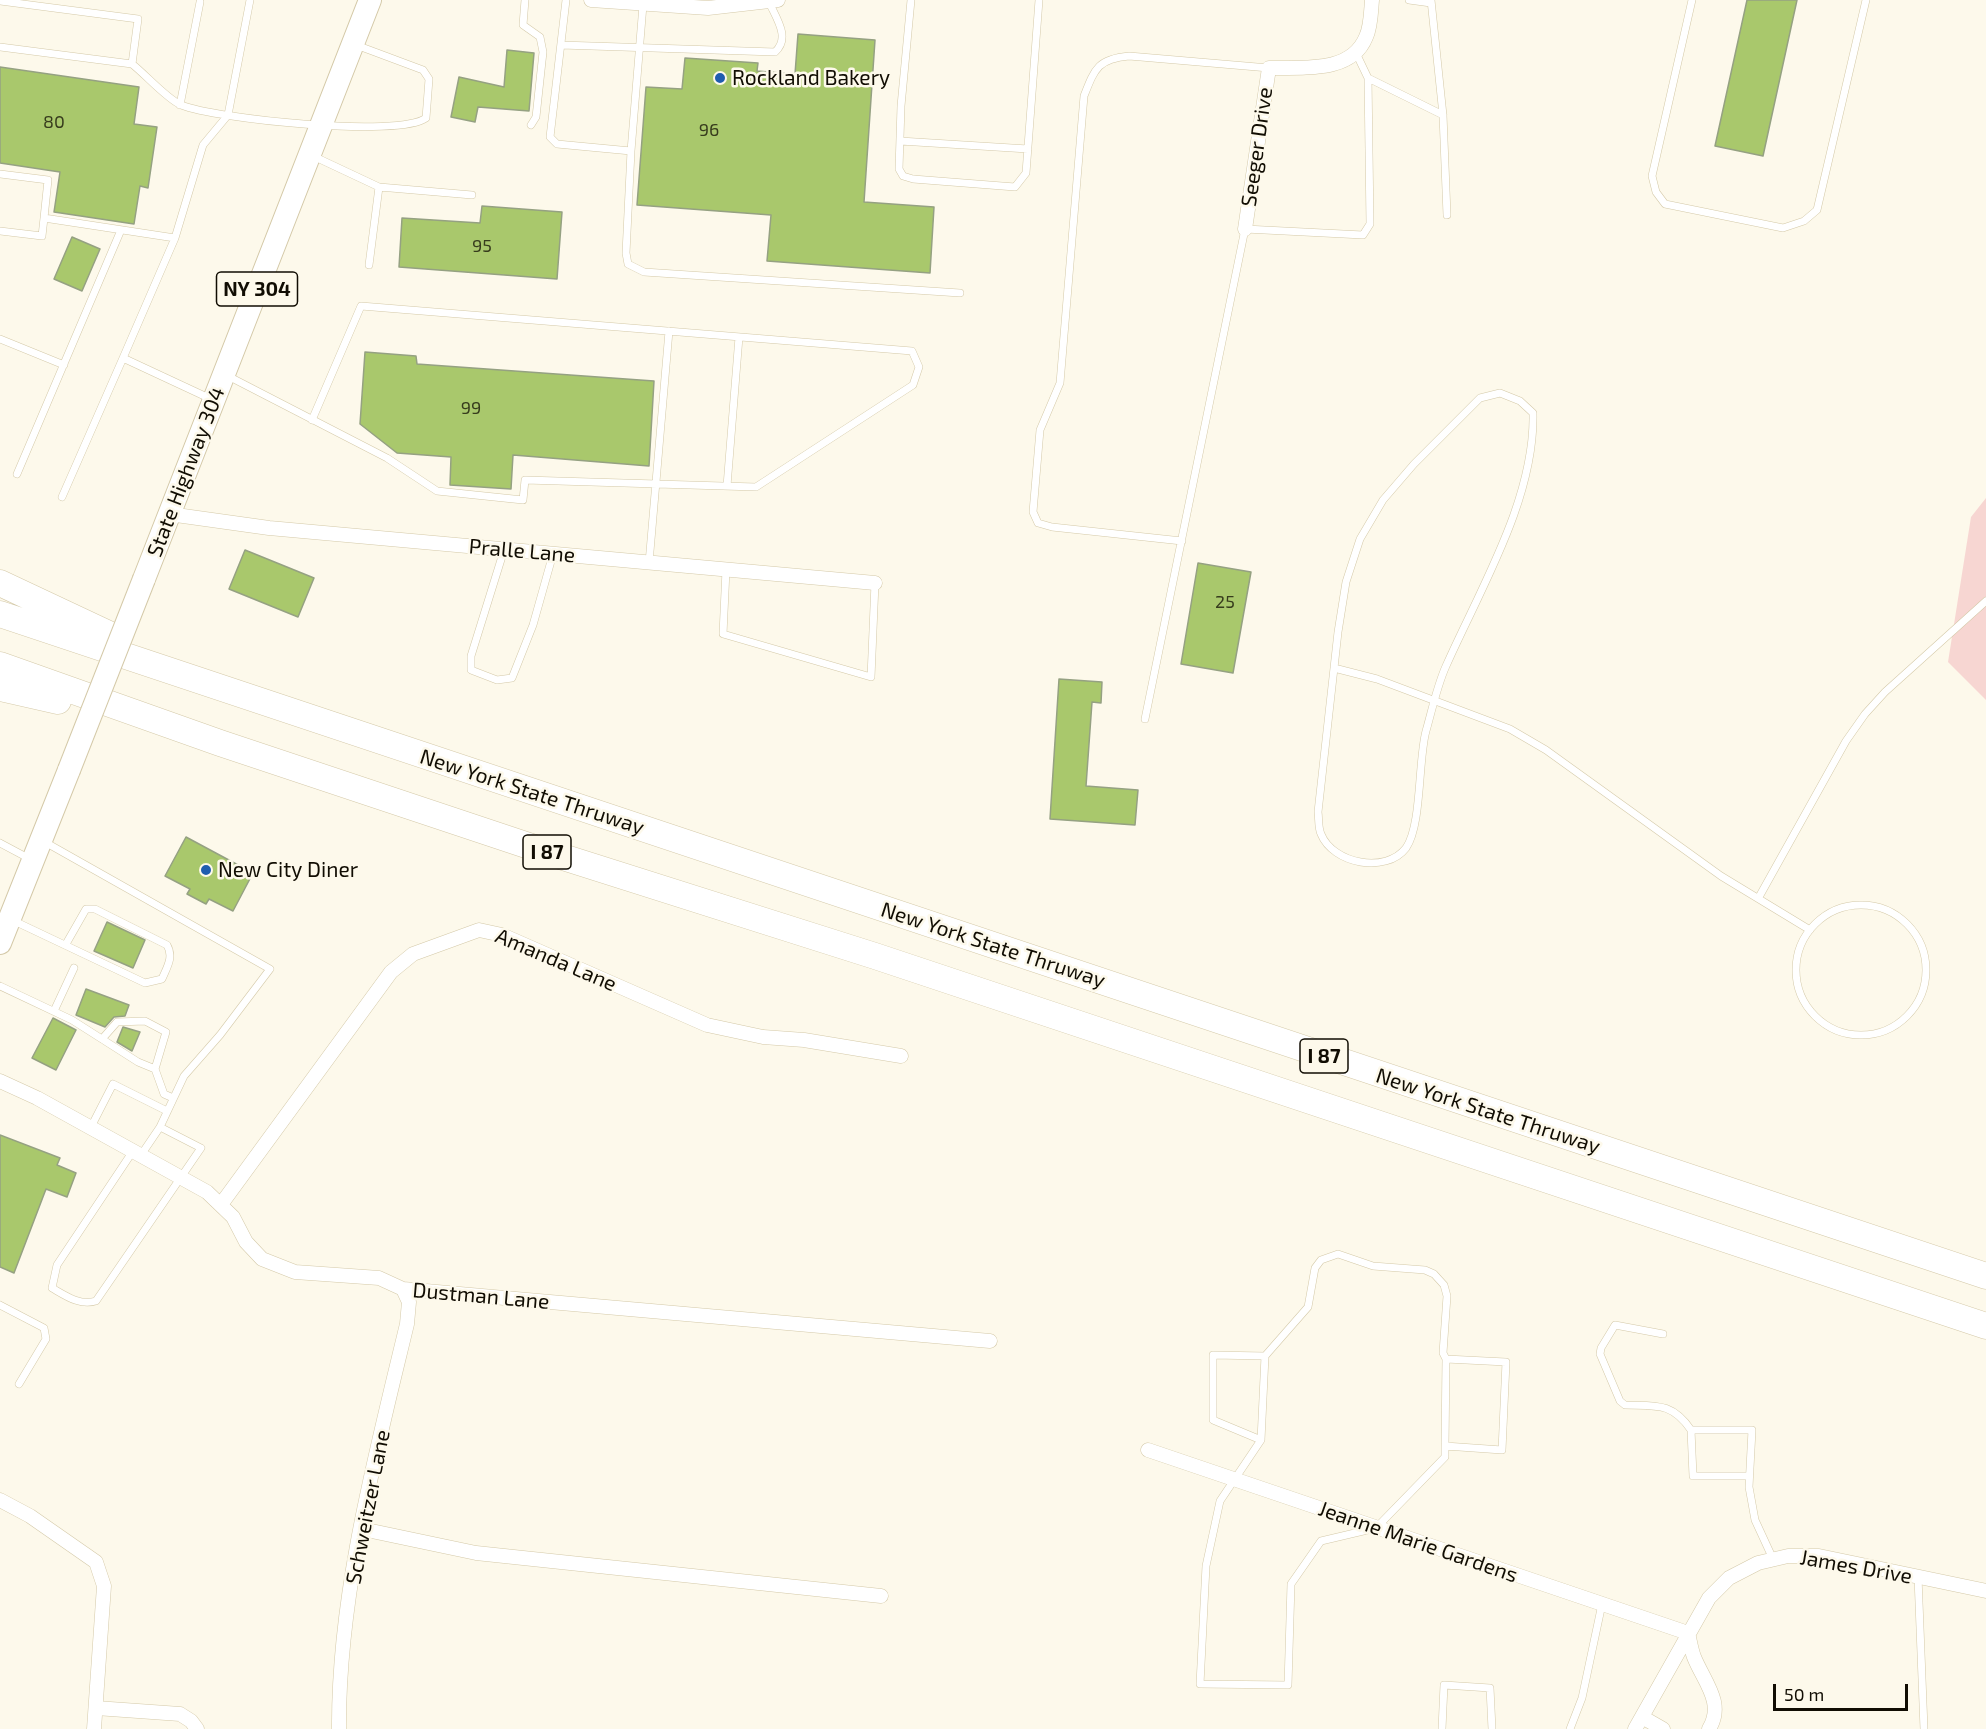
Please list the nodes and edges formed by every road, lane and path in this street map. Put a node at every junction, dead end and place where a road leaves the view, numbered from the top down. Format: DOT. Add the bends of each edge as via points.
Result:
graph roads {
  1 [pos="250,0"];
  2 [pos="370,0"];
  3 [pos="525,0"];
  4 [pos="566,0"];
  5 [pos="591,0"];
  6 [pos="911,0"];
  7 [pos="1039,0"];
  8 [pos="1372,0"];
  9 [pos="1409,0"];
  10 [pos="1692,0"];
  11 [pos="1865,0"];
  12 [pos="0,1"];
  13 [pos="773,1"];
  14 [pos="1431,1"];
  15 [pos="200,2"];
  16 [pos="708,4"];
  17 [pos="643,5"];
  18 [pos="354,44"];
  19 [pos="561,45"];
  20 [pos="0,47"];
  21 [pos="640,50"];
  22 [pos="1356,53"];
  23 [pos="132,64"];
  24 [pos="1269,68"];
  25 [pos="1368,78"];
  26 [pos="180,105"];
  27 [pos="1443,114"];
  28 [pos="228,115"];
  29 [pos="322,125"];
  30 [pos="531,125"];
  31 [pos="900,141"];
  32 [pos="1028,149"];
  33 [pos="631,151"];
  34 [pos="310,154"];
  35 [pos="0,174"];
  36 [pos="379,187"];
  37 [pos="472,195"];
  38 [pos="1447,215"];
  39 [pos="45,218"];
  40 [pos="1245,229"];
  41 [pos="122,230"];
  42 [pos="0,231"];
  43 [pos="175,238"];
  44 [pos="369,265"];
  45 [pos="960,293"];
  46 [pos="669,331"];
  47 [pos="739,337"];
  48 [pos="0,339"];
  49 [pos="123,358"];
  50 [pos="64,365"];
  51 [pos="224,374"];
  52 [pos="214,400"];
  53 [pos="312,420"];
  54 [pos="17,474"];
  55 [pos="657,484"];
  56 [pos="727,486"];
  57 [pos="62,497"];
  58 [pos="169,514"];
  59 [pos="1182,541"];
  60 [pos="504,550"];
  61 [pos="553,554"];
  62 [pos="649,563"];
  63 [pos="726,570"];
  64 [pos="0,583"];
  65 [pos="875,583"];
  66 [pos="1986,601"];
  67 [pos="0,614"];
  68 [pos="0,665"];
  69 [pos="1334,668"];
  70 [pos="0,688"];
  71 [pos="257,700"];
  72 [pos="1435,701"];
  73 [pos="1145,718"];
  74 [pos="220,743"];
  75 [pos="0,843"];
  76 [pos="37,850"];
  77 [pos="1759,897"];
  78 [pos="10,919"];
  79 [pos="1810,930"];
  80 [pos="0,943"];
  81 [pos="66,944"];
  82 [pos="74,968"];
  83 [pos="0,986"];
  84 [pos="54,1011"];
  85 [pos="102,1039"];
  86 [pos="902,1056"];
  87 [pos="155,1069"];
  88 [pos="0,1081"];
  89 [pos="173,1098"];
  90 [pos="167,1111"];
  91 [pos="91,1127"];
  92 [pos="160,1127"];
  93 [pos="137,1153"];
  94 [pos="182,1178"];
  95 [pos="222,1203"];
  96 [pos="1986,1276"];
  97 [pos="403,1289"];
  98 [pos="0,1305"];
  99 [pos="1986,1326"];
  100 [pos="1663,1334"];
  101 [pos="990,1341"];
  102 [pos="1265,1356"];
  103 [pos="1446,1359"];
  104 [pos="19,1384"];
  105 [pos="1691,1430"];
  106 [pos="1261,1440"];
  107 [pos="1445,1446"];
  108 [pos="1148,1450"];
  109 [pos="1749,1476"];
  110 [pos="1236,1479"];
  111 [pos="0,1500"];
  112 [pos="1376,1528"];
  113 [pos="362,1529"];
  114 [pos="1773,1559"];
  115 [pos="1918,1577"];
  116 [pos="1986,1591"];
  117 [pos="881,1596"];
  118 [pos="1602,1604"];
  119 [pos="1688,1633"];
  120 [pos="96,1708"];
  121 [pos="1638,1723"];
  122 [pos="94,1729"];
  123 [pos="197,1729"];
  124 [pos="339,1729"];
  125 [pos="1442,1729"];
  126 [pos="1492,1729"];
  127 [pos="1570,1729"];
  128 [pos="1663,1729"];
  129 [pos="1709,1729"];
  130 [pos="1924,1729"];
  1 -- 28 [label="lane"];
  2 -- 18 [label="main road, State Highway 304 / NY 304"];
  3 -- 30 [label="lane" via="523,25 540,37 543,52 536,117"];
  4 -- 19 [label="lane"];
  5 -- 17 [label="street"];
  6 -- 31 [label="lane"];
  7 -- 32 [label="lane"];
  8 -- 22 [label="street" via="1367,36"];
  9 -- 14 [label="lane"];
  10 -- 11 [label="lane" via="1652,176 1656,192 1665,204 1783,228 1804,221 1817,210"];
  12 -- 23 [label="lane" via="138,19"];
  13 -- 16 [label="street"];
  13 -- 21 [label="lane" via="783,39 775,52"];
  14 -- 27 [label="lane"];
  15 -- 26 [label="lane"];
  16 -- 17 [label="street"];
  17 -- 21 [label="lane"];
  18 -- 29 [label="main road, State Highway 304 / NY 304"];
  18 -- 29 [label="lane" via="423,70 429,79 426,118 418,124 373,128"];
  19 -- 21 [label="lane"];
  19 -- 33 [label="lane" via="550,136 553,141"];
  20 -- 23 [label="lane"];
  21 -- 33 [label="lane"];
  22 -- 24 [label="street, Seeger Drive" via="1337,64"];
  22 -- 25 [label="lane"];
  23 -- 26 [label="lane"];
  24 -- 40 [label="street, Seeger Drive"];
  24 -- 59 [label="lane" via="1110,57 1094,69 1084,96 1060,383 1040,430 1033,512 1038,523 1052,527"];
  25 -- 27 [label="lane"];
  25 -- 40 [label="lane" via="1370,224 1363,235"];
  26 -- 28 [label="lane"];
  27 -- 38 [label="lane"];
  28 -- 29 [label="lane"];
  28 -- 43 [label="lane" via="203,145"];
  29 -- 34 [label="main road, State Highway 304 / NY 304"];
  31 -- 32 [label="lane"];
  31 -- 32 [label="lane" via="899,169 903,176 1015,187 1026,173"];
  33 -- 45 [label="lane" via="626,253 628,264 634,269"];
  34 -- 36 [label="lane"];
  34 -- 51 [label="main road, State Highway 304 / NY 304"];
  35 -- 39 [label="lane" via="48,180"];
  36 -- 37 [label="lane"];
  36 -- 44 [label="lane"];
  39 -- 41 [label="lane"];
  39 -- 42 [label="lane" via="42,236"];
  40 -- 59 [label="lane"];
  41 -- 43 [label="lane"];
  41 -- 50 [label="lane"];
  43 -- 49 [label="lane"];
  46 -- 47 [label="lane"];
  46 -- 53 [label="lane" via="361,306"];
  46 -- 55 [label="lane"];
  47 -- 56 [label="lane"];
  47 -- 56 [label="lane" via="912,351 919,367 913,386 756,487"];
  48 -- 50 [label="lane"];
  49 -- 52 [label="lane"];
  49 -- 57 [label="lane"];
  50 -- 54 [label="lane"];
  51 -- 52 [label="main road, State Highway 304 / NY 304"];
  51 -- 53 [label="lane"];
  52 -- 58 [label="main road, State Highway 304 / NY 304"];
  53 -- 55 [label="lane" via="387,458 437,491 523,500 525,480"];
  55 -- 56 [label="lane"];
  55 -- 62 [label="lane"];
  58 -- 60 [label="street, Pralle Lane" via="269,528"];
  58 -- 76 [label="main road, State Highway 304 / NY 304, bridge"];
  59 -- 73 [label="lane"];
  60 -- 61 [label="street, Pralle Lane"];
  60 -- 61 [label="lane" via="471,656 471,670 497,680 512,678 533,625"];
  61 -- 62 [label="street, Pralle Lane"];
  62 -- 63 [label="street, Pralle Lane"];
  63 -- 65 [label="street, Pralle Lane"];
  63 -- 65 [label="lane" via="723,634 871,677"];
  64 -- 71 [label="highway"];
  66 -- 77 [label="lane" via="1865,714"];
  67 -- 71 [label="highway, New York State Thruway / I 87"];
  68 -- 74 [label="highway, I 87"];
  69 -- 72 [label="lane"];
  69 -- 72 [label="lane" via="1318,812 1320,834 1335,851 1353,861 1391,860 1406,847 1413,828 1425,734"];
  69 -- 72 [label="lane" via="1346,582 1360,539 1383,500 1480,398 1500,393 1520,401 1533,413 1527,465 1503,543 1445,668"];
  70 -- 74 [label="highway"];
  71 -- 96 [label="highway, New York State Thruway / I 87"];
  72 -- 77 [label="lane" via="1492,721 1546,750 1721,876"];
  74 -- 99 [label="highway, I 87" via="875,956"];
  75 -- 76 [label="lane"];
  76 -- 78 [label="main road, State Highway 304"];
  76 -- 89 [label="lane" via="270,969 184,1076"];
  77 -- 79 [label="lane"];
  78 -- 80 [label="main road, State Highway 304"];
  78 -- 81 [label="lane"];
  79 -- 79 [label="lane" via="1798,954 1796,974 1801,995 1828,1026 1847,1033 1869,1034 1891,1028 1908,1015 1921,996 1926,975 1924,953 1915,933 1899,917 1879,907 1859,905 1838,909"];
  81 -- 81 [label="lane" via="145,983 162,979 171,952 167,945 95,909 86,909 80,915"];
  82 -- 84 [label="lane"];
  83 -- 84 [label="lane"];
  84 -- 85 [label="lane"];
  85 -- 87 [label="lane"];
  85 -- 87 [label="lane" via="117,1022 145,1022 166,1032"];
  86 -- 95 [label="street, Amanda Lane" via="763,1037 707,1024 502,935 479,930 412,954 391,972"];
  87 -- 89 [label="lane" via="164,1094"];
  88 -- 91 [label="street, Dustman Lane"];
  89 -- 90 [label="lane"];
  90 -- 91 [label="lane" via="113,1084"];
  90 -- 92 [label="lane"];
  91 -- 93 [label="street, Dustman Lane"];
  92 -- 93 [label="lane"];
  92 -- 94 [label="lane" via="201,1149"];
  93 -- 94 [label="street, Dustman Lane"];
  93 -- 94 [label="lane" via="57,1265 52,1288 69,1298 87,1304 96,1301"];
  94 -- 95 [label="street, Dustman Lane"];
  95 -- 97 [label="street, Dustman Lane" via="246,1242 262,1259 295,1272 379,1278"];
  97 -- 101 [label="street, Dustman Lane"];
  97 -- 113 [label="street, Schweitzer Lane" via="409,1302 407,1324"];
  98 -- 104 [label="lane" via="44,1328 46,1339"];
  100 -- 105 [label="lane" via="1615,1325 1600,1354 1620,1401 1625,1405 1665,1407 1681,1415"];
  102 -- 103 [label="lane" via="1308,1307 1315,1268 1321,1260 1338,1254 1373,1266 1425,1270 1440,1279 1447,1296 1443,1353"];
  102 -- 106 [label="lane"];
  102 -- 106 [label="lane" via="1213,1354 1213,1420"];
  103 -- 107 [label="lane"];
  103 -- 107 [label="lane" via="1506,1362 1502,1450"];
  105 -- 109 [label="lane" via="1694,1476"];
  105 -- 109 [label="lane" via="1752,1430"];
  106 -- 110 [label="lane"];
  107 -- 112 [label="lane" via="1445,1457"];
  108 -- 110 [label="street, Jeanne Marie Gardens"];
  109 -- 114 [label="lane" via="1755,1520"];
  110 -- 112 [label="street, Jeanne Marie Gardens"];
  110 -- 112 [label="lane" via="1220,1501 1206,1566 1200,1684 1288,1685 1291,1584 1321,1541"];
  111 -- 120 [label="street" via="96,1562 104,1586"];
  112 -- 118 [label="street, Jeanne Marie Gardens"];
  113 -- 117 [label="street" via="476,1553"];
  113 -- 124 [label="street, Schweitzer Lane" via="344,1642"];
  114 -- 115 [label="street, James Drive" via="1819,1556"];
  114 -- 119 [label="street, James Drive" via="1729,1578 1709,1598"];
  115 -- 116 [label="street, James Drive"];
  115 -- 130 [label="lane"];
  118 -- 119 [label="street, Jeanne Marie Gardens"];
  118 -- 127 [label="lane" via="1582,1698"];
  119 -- 121 [label="street, James Drive"];
  119 -- 129 [label="street" via="1717,1711"];
  120 -- 122 [label="street"];
  120 -- 123 [label="street" via="180,1714"];
  121 -- 128 [label="street"];
  125 -- 126 [label="lane" via="1444,1685 1490,1688"];
}
